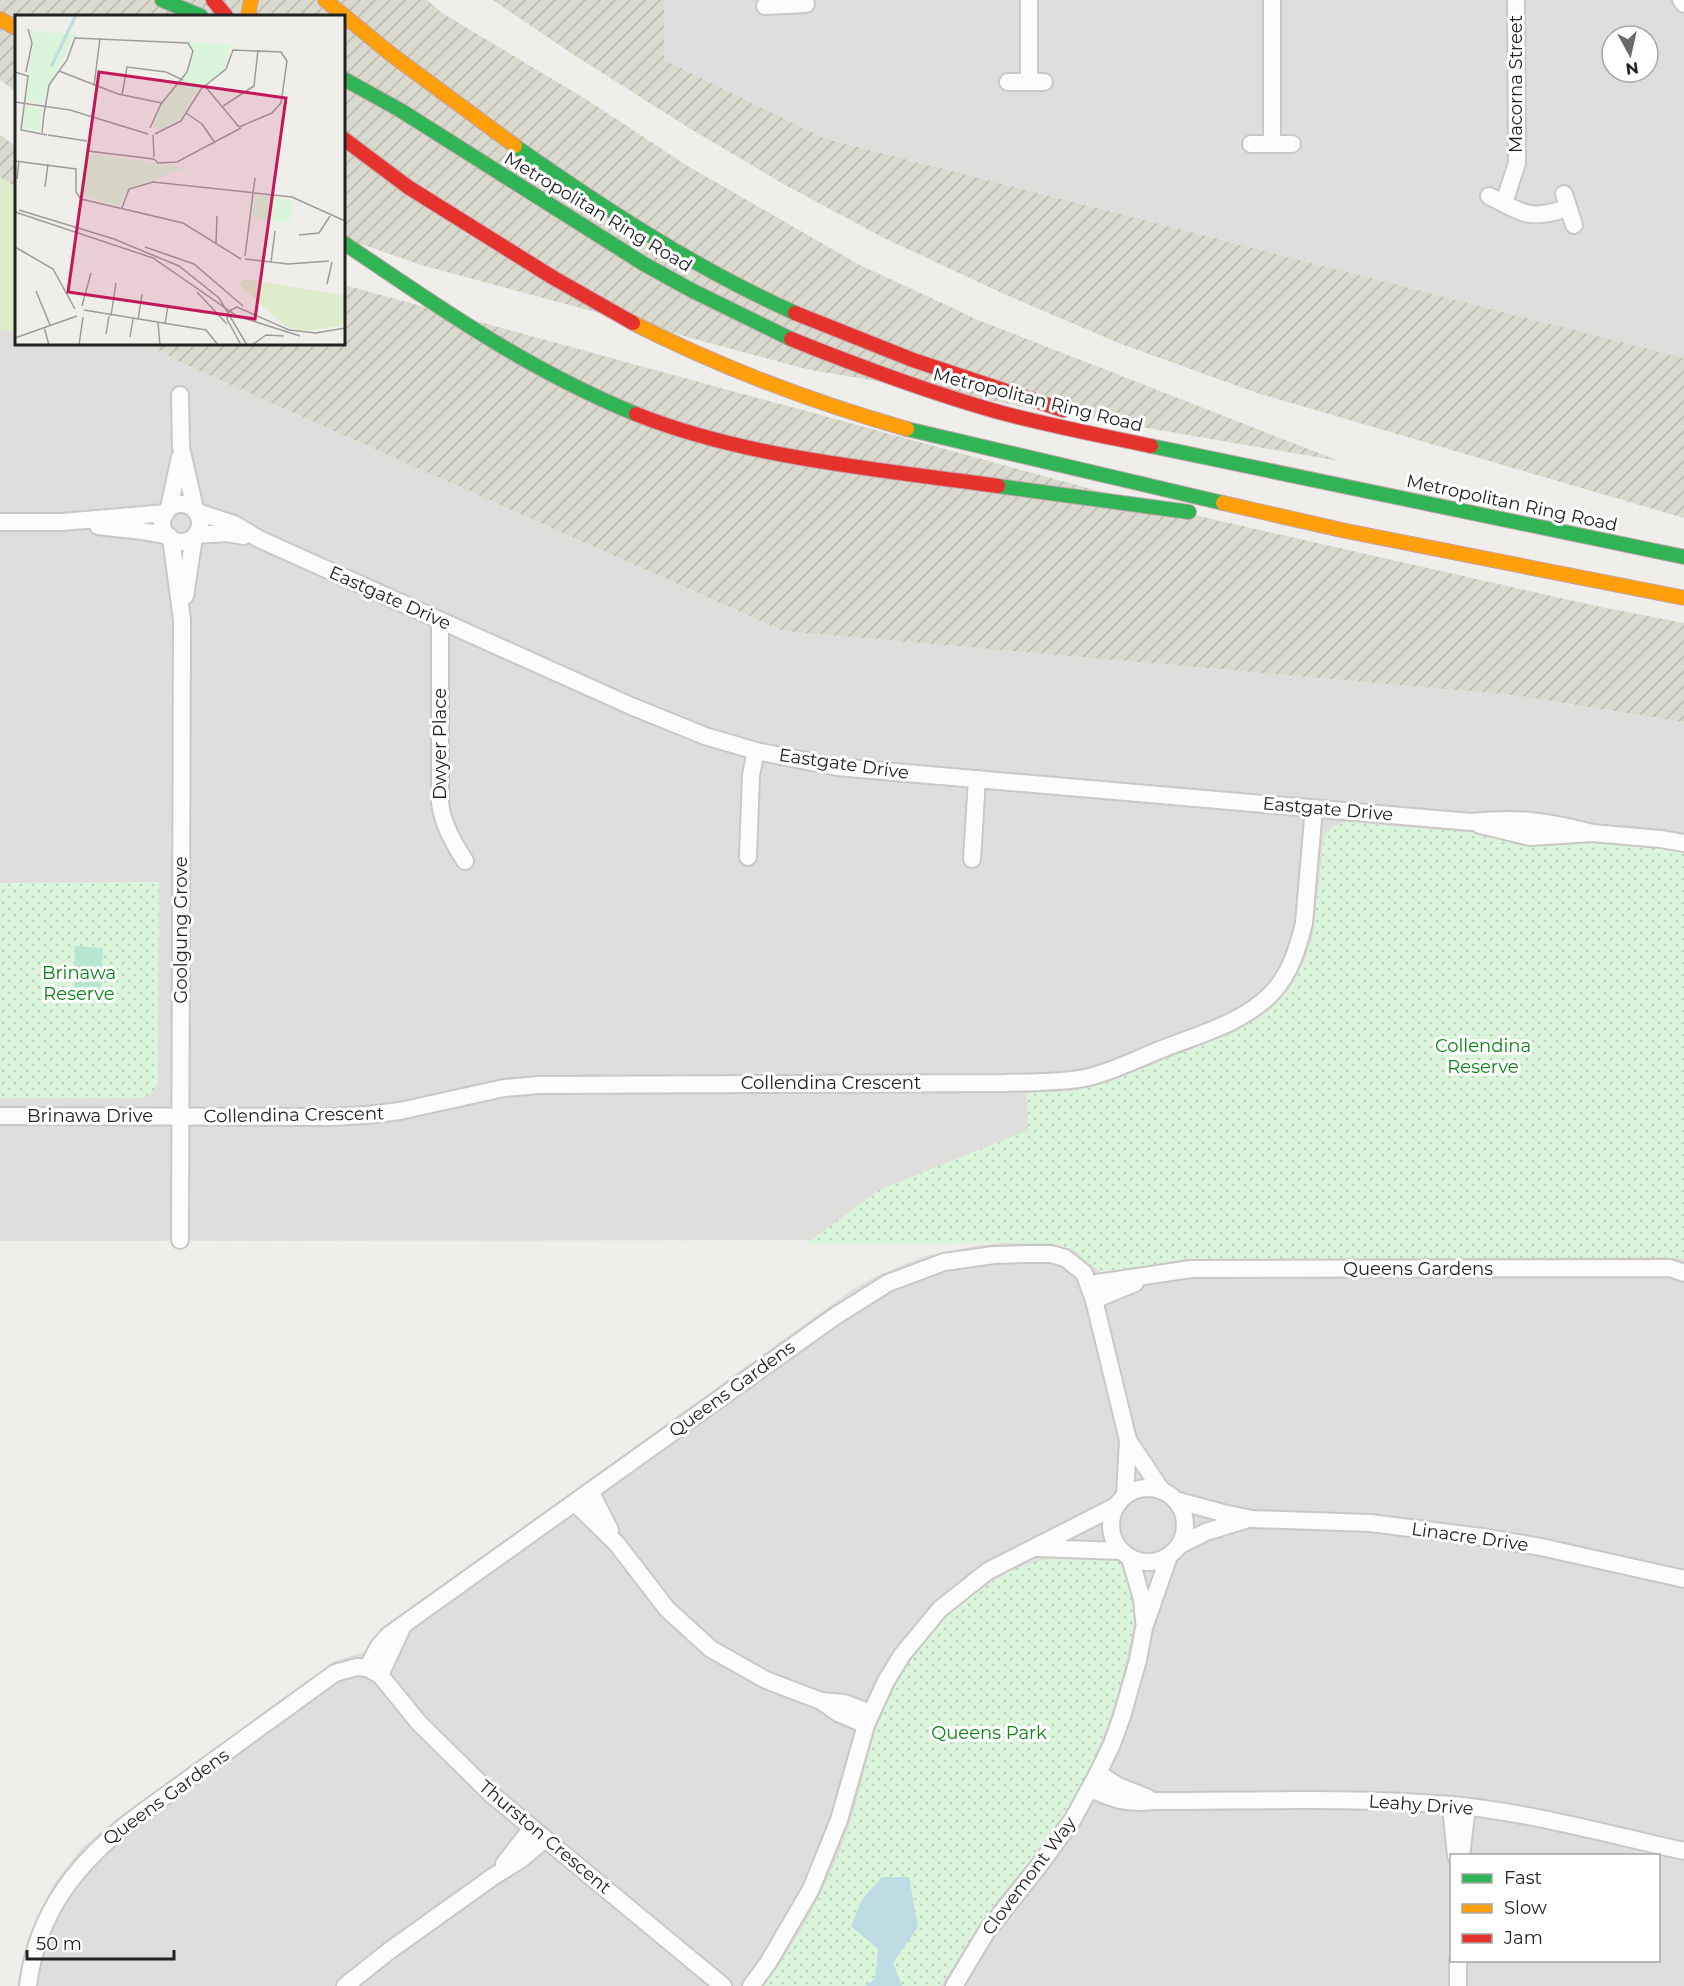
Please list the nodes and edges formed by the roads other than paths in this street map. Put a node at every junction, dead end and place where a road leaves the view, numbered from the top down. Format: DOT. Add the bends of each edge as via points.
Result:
graph roads {
  1 [pos="162,0"];
  2 [pos="213,0"];
  3 [pos="251,0"];
  4 [pos="325,0"];
  5 [pos="1029,0"];
  6 [pos="1272,0"];
  7 [pos="1516,0"];
  8 [pos="1681,0"];
  9 [pos="785,3"];
  10 [pos="806,4"];
  11 [pos="1684,4"];
  12 [pos="765,6"];
  13 [pos="199,15"];
  14 [pos="225,15"];
  15 [pos="248,15"];
  16 [pos="343,15"];
  17 [pos="345,16"];
  18 [pos="0,19"];
  19 [pos="15,27"];
  20 [pos="345,79"];
  21 [pos="1008,82"];
  22 [pos="345,140"];
  23 [pos="1251,144"];
  24 [pos="1272,144"];
  25 [pos="1292,144"];
  26 [pos="1489,196"];
  27 [pos="1504,203"];
  28 [pos="1574,225"];
  29 [pos="345,244"];
  30 [pos="180,395"];
  31 [pos="1071,412"];
  32 [pos="1093,420"];
  33 [pos="181,447"];
  34 [pos="1215,459"];
  35 [pos="167,510"];
  36 [pos="196,511"];
  37 [pos="0,522"];
  38 [pos="62,522"];
  39 [pos="1346,531"];
  40 [pos="195,536"];
  41 [pos="170,537"];
  42 [pos="259,539"];
  43 [pos="1684,557"];
  44 [pos="1684,598"];
  45 [pos="182,620"];
  46 [pos="440,621"];
  47 [pos="756,751"];
  48 [pos="977,779"];
  49 [pos="1314,808"];
  50 [pos="1471,822"];
  51 [pos="1592,834"];
  52 [pos="1684,843"];
  53 [pos="748,857"];
  54 [pos="972,859"];
  55 [pos="465,861"];
  56 [pos="0,1116"];
  57 [pos="181,1117"];
  58 [pos="180,1240"];
  59 [pos="1684,1274"];
  60 [pos="1092,1292"];
  61 [pos="1128,1440"];
  62 [pos="590,1491"];
  63 [pos="1169,1496"];
  64 [pos="1121,1501"];
  65 [pos="575,1503"];
  66 [pos="1252,1519"];
  67 [pos="617,1544"];
  68 [pos="1034,1548"];
  69 [pos="1175,1550"];
  70 [pos="1126,1555"];
  71 [pos="1684,1579"];
  72 [pos="1144,1628"];
  73 [pos="373,1671"];
  74 [pos="868,1719"];
  75 [pos="1098,1773"];
  76 [pos="1090,1789"];
  77 [pos="1154,1801"];
  78 [pos="1459,1806"];
  79 [pos="538,1833"];
  80 [pos="1684,1851"];
  81 [pos="1456,1854"];
  82 [pos="1461,1854"];
  83 [pos="1458,1962"];
  84 [pos="28,1986"];
  85 [pos="345,1986"];
  86 [pos="723,1986"];
  87 [pos="751,1986"];
  88 [pos="954,1986"];
  89 [pos="1458,1986"];
  1 -- 13 [label="highway"];
  2 -- 14 [label="highway"];
  3 -- 15 [label="highway"];
  4 -- 16 [label="highway"];
  5 -- 21 [label="street" via="1037,82"];
  6 -- 24 [label="street"];
  7 -- 27 [label="street, Macorna Street" via="1516,163"];
  8 -- 11 [label="street"];
  9 -- 10 [label="street"];
  9 -- 12 [label="street"];
  17 -- 31 [label="highway" via="470,113 626,223 688,259 837,332 918,363"];
  18 -- 19 [label="highway"];
  20 -- 34 [label="highway, Metropolitan Ring Road" via="429,127 644,264 777,333 978,408"];
  22 -- 39 [label="highway" via="408,187 552,277 617,315 739,372 865,417 930,435"];
  23 -- 24 [label="street"];
  24 -- 25 [label="street"];
  26 -- 27 [label="street"];
  27 -- 28 [label="street" via="1537,216 1566,201"];
  29 -- 39 [label="highway" via="537,368 609,403 678,429 808,459"];
  30 -- 33 [label="street"];
  32 -- 34 [label="highway"];
  33 -- 35 [label="street"];
  33 -- 36 [label="street"];
  34 -- 43 [label="highway, Metropolitan Ring Road"];
  35 -- 36 [label="street" via="185,504"];
  35 -- 38 [label="street"];
  35 -- 41 [label="street" via="162,522"];
  36 -- 40 [label="street" via="200,526"];
  36 -- 42 [label="street, Eastgate Drive" via="234,524"];
  37 -- 38 [label="street"];
  38 -- 41 [label="street"];
  39 -- 44 [label="highway"];
  40 -- 41 [label="street" via="183,541"];
  40 -- 42 [label="street, Eastgate Drive" via="226,533"];
  40 -- 45 [label="street, Goolgung Grove"];
  41 -- 45 [label="street, Goolgung Grove"];
  42 -- 46 [label="street, Eastgate Drive"];
  45 -- 57 [label="street, Goolgung Grove"];
  46 -- 47 [label="street, Eastgate Drive" via="705,736"];
  46 -- 55 [label="street, Dwyer Place" via="440,803 447,832"];
  47 -- 48 [label="street, Eastgate Drive" via="837,767"];
  47 -- 53 [label="street" via="751,775"];
  48 -- 49 [label="street, Eastgate Drive"];
  48 -- 54 [label="street"];
  49 -- 50 [label="street, Eastgate Drive"];
  49 -- 57 [label="street, Collendina Crescent" via="1304,923 1285,975 1273,991 1244,1015 1222,1026 1109,1071 1045,1082 562,1084 504,1088 367,1116"];
  50 -- 51 [label="street, Eastgate Drive" via="1530,819"];
  50 -- 51 [label="street, Eastgate Drive" via="1530,837"];
  51 -- 52 [label="street"];
  56 -- 57 [label="street, Brinawa Drive"];
  57 -- 58 [label="street, Goolgung Grove"];
  59 -- 60 [label="street, Queens Gardens" via="1662,1268 1191,1269"];
  60 -- 61 [label="street"];
  60 -- 62 [label="street, Queens Gardens" via="1077,1265 1051,1254 994,1255 954,1261 907,1275 834,1317"];
  61 -- 63 [label="street"];
  61 -- 64 [label="street"];
  62 -- 65 [label="street, Queens Gardens"];
  62 -- 67 [label="street"];
  63 -- 64 [label="street" via="1149,1488 1137,1490"];
  63 -- 66 [label="street, Linacre Drive"];
  63 -- 69 [label="street" via="1182,1510 1185,1522 1184,1534"];
  64 -- 68 [label="street"];
  64 -- 70 [label="street" via="1112,1517 1111,1529 1114,1541"];
  65 -- 67 [label="street"];
  65 -- 73 [label="street, Queens Gardens" via="402,1628"];
  66 -- 69 [label="street, Linacre Drive" via="1206,1532"];
  66 -- 71 [label="street, Linacre Drive" via="1426,1529 1541,1547"];
  67 -- 74 [label="street" via="667,1609 711,1649 766,1680 821,1701 838,1713"];
  68 -- 70 [label="street"];
  68 -- 74 [label="street" via="988,1571 940,1610 902,1655"];
  69 -- 70 [label="street" via="1160,1561"];
  69 -- 72 [label="street, Clovemont Way"];
  70 -- 72 [label="street, Clovemont Way" via="1142,1599"];
  72 -- 75 [label="street, Clovemont Way" via="1122,1716"];
  73 -- 79 [label="street, Thurston Crescent" via="454,1759"];
  73 -- 84 [label="street, Queens Gardens" via="345,1669 335,1673 101,1845 52,1908 35,1953"];
  74 -- 87 [label="street" via="839,1820 811,1889"];
  75 -- 76 [label="street, Clovemont Way"];
  75 -- 77 [label="street, Leahy Drive"];
  76 -- 77 [label="street, Leahy Drive" via="1124,1802"];
  76 -- 88 [label="street, Clovemont Way" via="1056,1843 987,1931"];
  77 -- 78 [label="street, Leahy Drive" via="1372,1800"];
  78 -- 80 [label="street, Leahy Drive"];
  78 -- 81 [label="street"];
  78 -- 82 [label="street"];
  79 -- 85 [label="street" via="494,1876"];
  79 -- 86 [label="street, Thurston Crescent"];
  83 -- 89 [label="street"];
}
